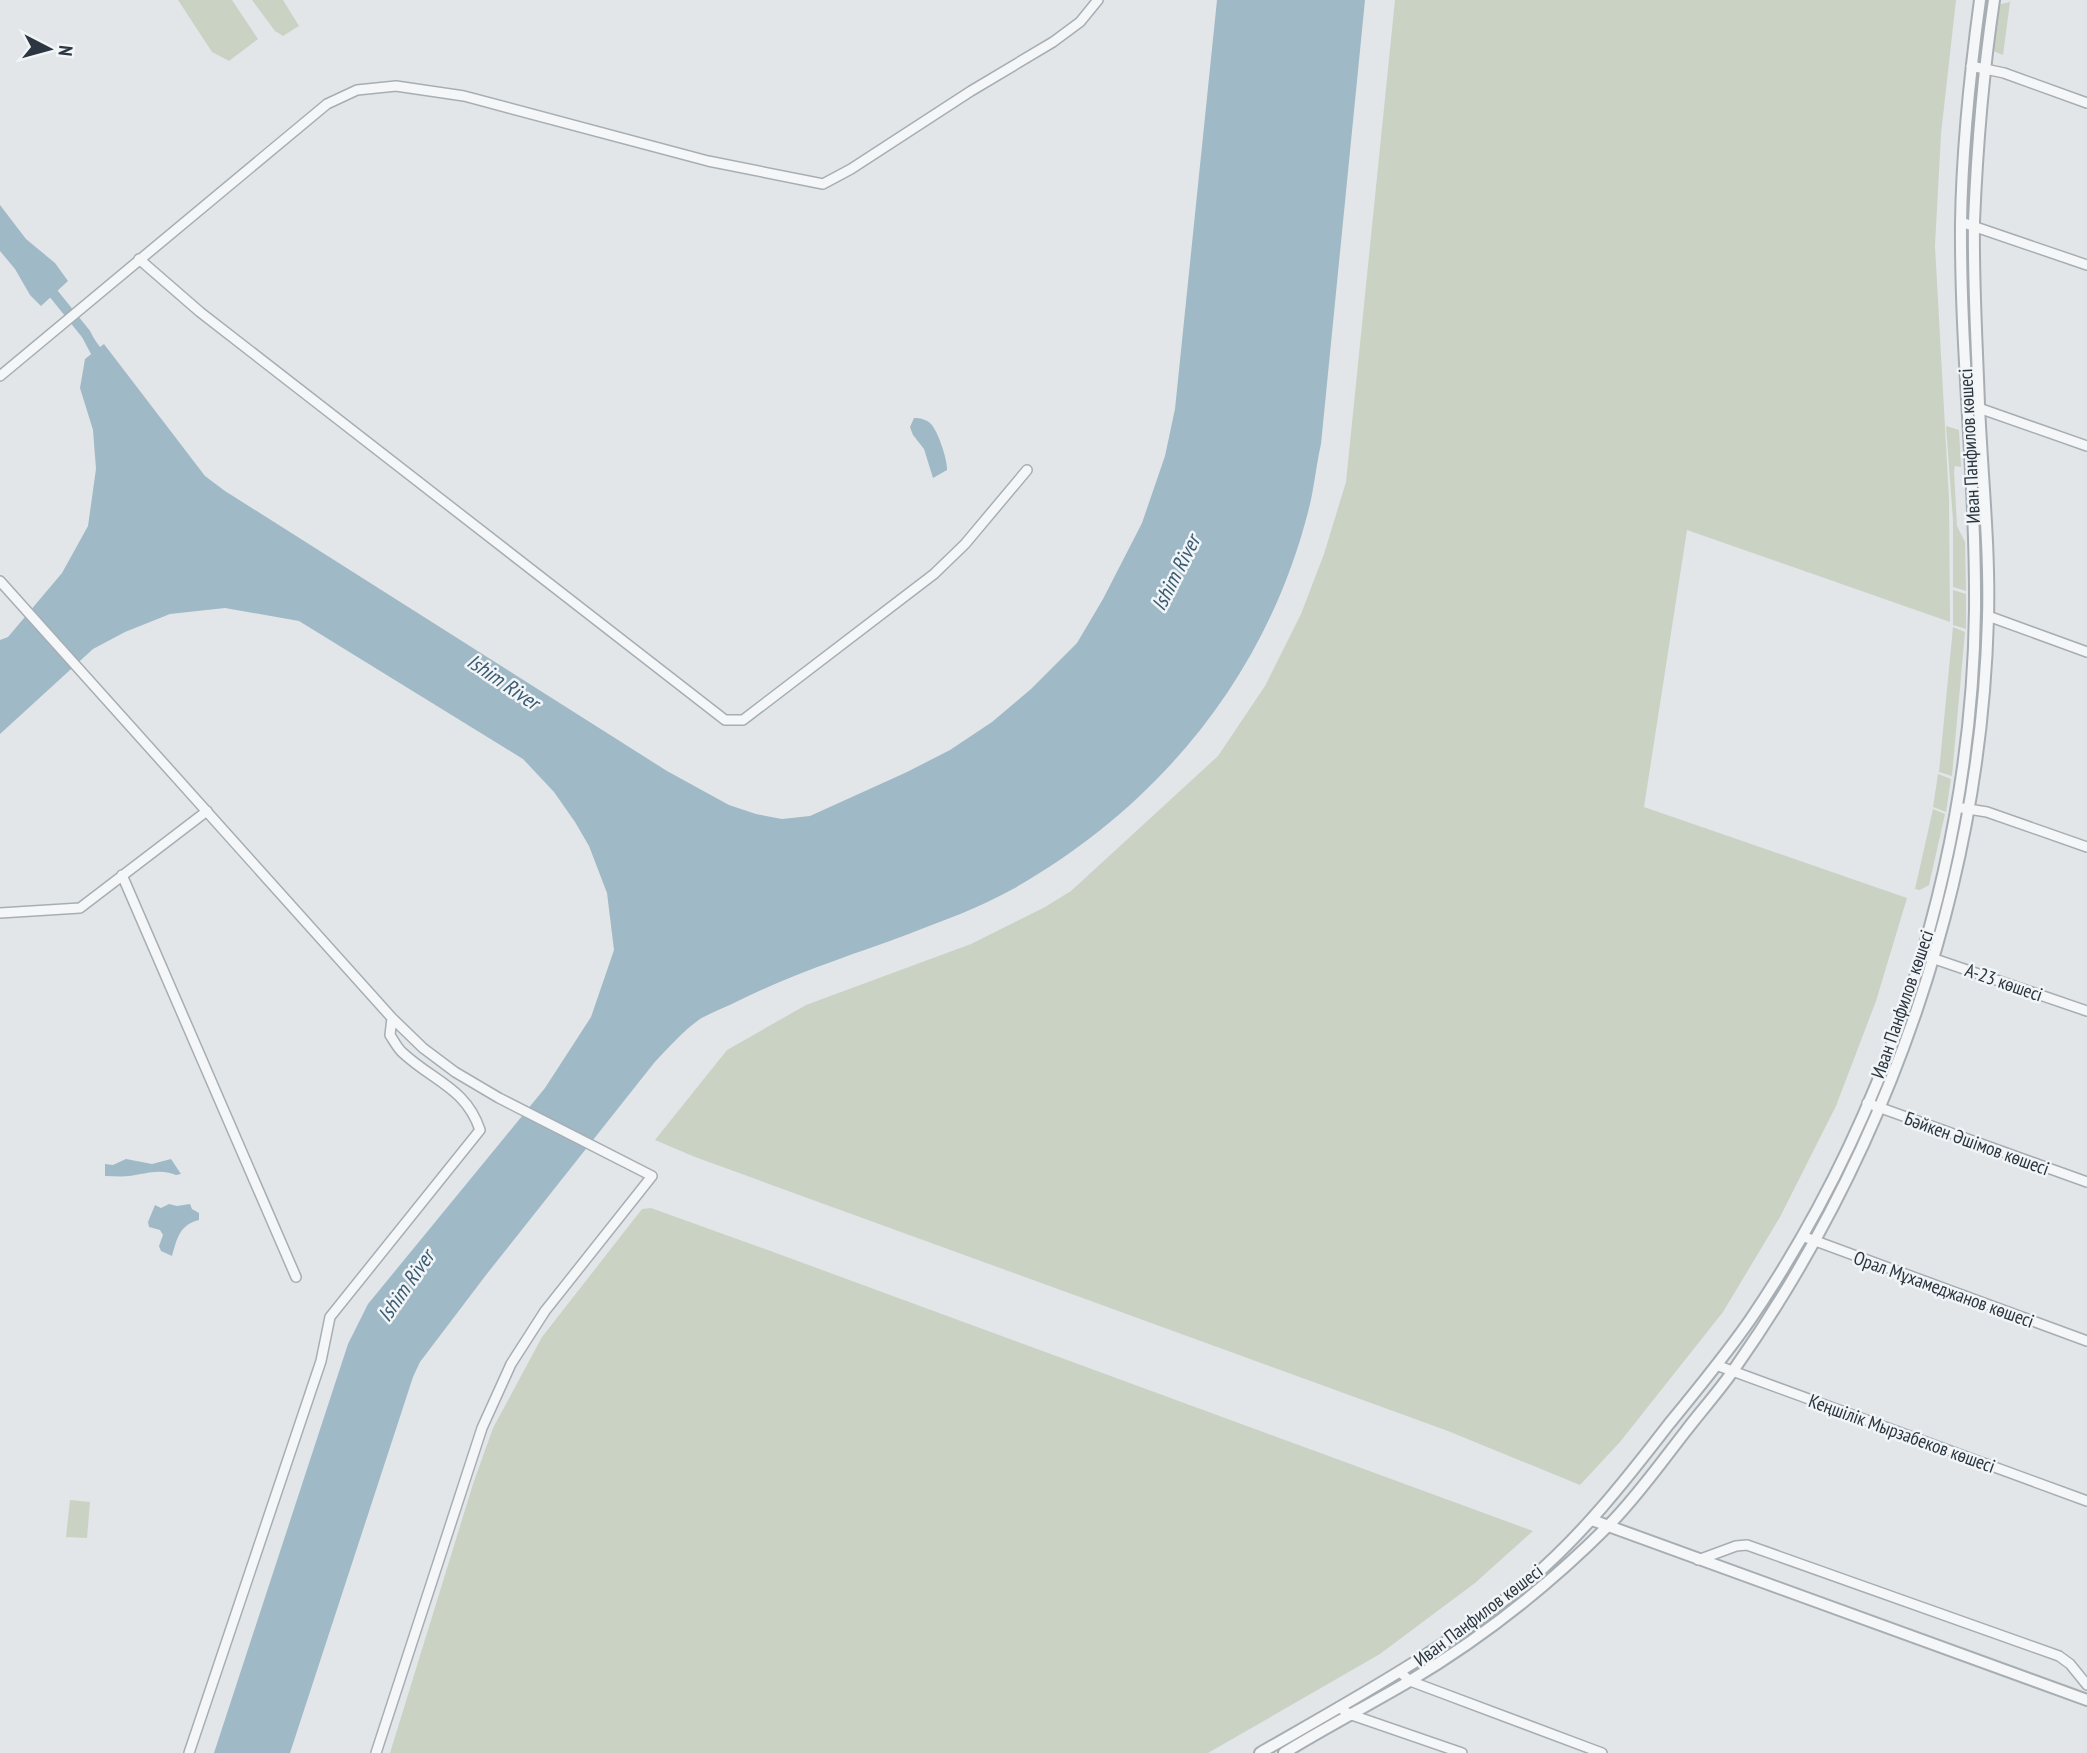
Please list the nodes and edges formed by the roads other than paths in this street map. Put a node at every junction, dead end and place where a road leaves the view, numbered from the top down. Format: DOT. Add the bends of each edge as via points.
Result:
graph roads {
  1 [pos="1098,0"];
  2 [pos="1980,0"];
  3 [pos="1994,0"];
  4 [pos="1971,66"];
  5 [pos="1984,68"];
  6 [pos="2087,103"];
  7 [pos="1961,222"];
  8 [pos="1974,226"];
  9 [pos="139,259"];
  10 [pos="2087,265"];
  11 [pos="0,376"];
  12 [pos="1967,404"];
  13 [pos="1979,407"];
  14 [pos="2087,446"];
  15 [pos="1027,470"];
  16 [pos="0,581"];
  17 [pos="1988,615"];
  18 [pos="2087,652"];
  19 [pos="1957,808"];
  20 [pos="1969,809"];
  21 [pos="207,811"];
  22 [pos="2087,847"];
  23 [pos="122,875"];
  24 [pos="0,913"];
  25 [pos="1921,955"];
  26 [pos="1933,958"];
  27 [pos="2087,1011"];
  28 [pos="392,1018"];
  29 [pos="1867,1103"];
  30 [pos="1879,1107"];
  31 [pos="2087,1182"];
  32 [pos="1802,1236"];
  33 [pos="1814,1241"];
  34 [pos="296,1277"];
  35 [pos="2087,1341"];
  36 [pos="1716,1365"];
  37 [pos="1733,1371"];
  38 [pos="2087,1501"];
  39 [pos="1592,1520"];
  40 [pos="1608,1526"];
  41 [pos="1698,1560"];
  42 [pos="1400,1672"];
  43 [pos="1409,1681"];
  44 [pos="2087,1685"];
  45 [pos="2087,1700"];
  46 [pos="1344,1710"];
  47 [pos="189,1753"];
  48 [pos="376,1753"];
  49 [pos="1260,1753"];
  50 [pos="1284,1753"];
  51 [pos="1462,1753"];
  52 [pos="1602,1753"];
  1 -- 9 [label="street" via="1080,22 1053,42 823,184 708,161 464,96 396,86 357,90 327,104"];
  2 -- 4 [label="street, Иван Панфилов көшесі"];
  3 -- 5 [label="street, Иван Панфилов көшесі"];
  4 -- 5 [label="street"];
  4 -- 7 [label="street, Иван Панфилов көшесі"];
  5 -- 6 [label="street"];
  5 -- 8 [label="street, Иван Панфилов көшесі"];
  7 -- 8 [label="street"];
  7 -- 12 [label="street, Иван Панфилов көшесі"];
  8 -- 10 [label="street"];
  8 -- 13 [label="street, Иван Панфилов көшесі"];
  9 -- 11 [label="street"];
  9 -- 15 [label="street" via="725,720 743,720 934,574"];
  12 -- 13 [label="street"];
  12 -- 19 [label="street, Иван Панфилов көшесі" via="1975,611 1970,705"];
  13 -- 14 [label="street"];
  13 -- 17 [label="street, Иван Панфилов көшесі"];
  16 -- 21 [label="street"];
  17 -- 18 [label="street"];
  17 -- 20 [label="street, Иван Панфилов көшесі"];
  19 -- 20 [label="street"];
  19 -- 25 [label="street, Иван Панфилов көшесі"];
  20 -- 22 [label="street"];
  20 -- 26 [label="street, Иван Панфилов көшесі"];
  21 -- 23 [label="street"];
  21 -- 28 [label="street"];
  23 -- 24 [label="street" via="80,908"];
  23 -- 34 [label="street"];
  25 -- 26 [label="street, А-23 көшесі"];
  25 -- 29 [label="street, Иван Панфилов көшесі"];
  26 -- 27 [label="street, А-23 көшесі"];
  26 -- 30 [label="street, Иван Панфилов көшесі"];
  28 -- 47 [label="street" via="390,1035 401,1052 459,1094 475,1113 480,1130 330,1317 321,1361"];
  28 -- 48 [label="street" via="455,1072 652,1176 545,1311 512,1364 482,1428"];
  29 -- 30 [label="street, Бәйкен Әшімов көшесі"];
  29 -- 32 [label="street, Иван Панфилов көшесі"];
  30 -- 31 [label="street, Бәйкен Әшімов көшесі"];
  30 -- 33 [label="street, Иван Панфилов көшесі"];
  32 -- 33 [label="street, Орал Мұхамеджанов көшесі"];
  32 -- 36 [label="street, Иван Панфилов көшесі"];
  33 -- 35 [label="street, Орал Мұхамеджанов көшесі"];
  33 -- 37 [label="street, Иван Панфилов көшесі"];
  36 -- 37 [label="street, Кеңшілік Мырзабеков көшесі"];
  36 -- 39 [label="street, Иван Панфилов көшесі"];
  37 -- 38 [label="street, Кеңшілік Мырзабеков көшесі"];
  37 -- 40 [label="street, Иван Панфилов көшесі"];
  39 -- 40 [label="street"];
  39 -- 42 [label="street, Иван Панфилов көшесі" via="1528,1581"];
  40 -- 41 [label="street"];
  40 -- 43 [label="street, Иван Панфилов көшесі" via="1535,1592"];
  41 -- 44 [label="street" via="1747,1545 2059,1656"];
  41 -- 45 [label="street"];
  42 -- 43 [label="street"];
  42 -- 46 [label="street, Иван Панфилов көшесі"];
  43 -- 46 [label="street, Иван Панфилов көшесі"];
  43 -- 52 [label="street"];
  46 -- 49 [label="street, Иван Панфилов көшесі"];
  46 -- 50 [label="street, Иван Панфилов көшесі"];
  46 -- 51 [label="street"];
}
